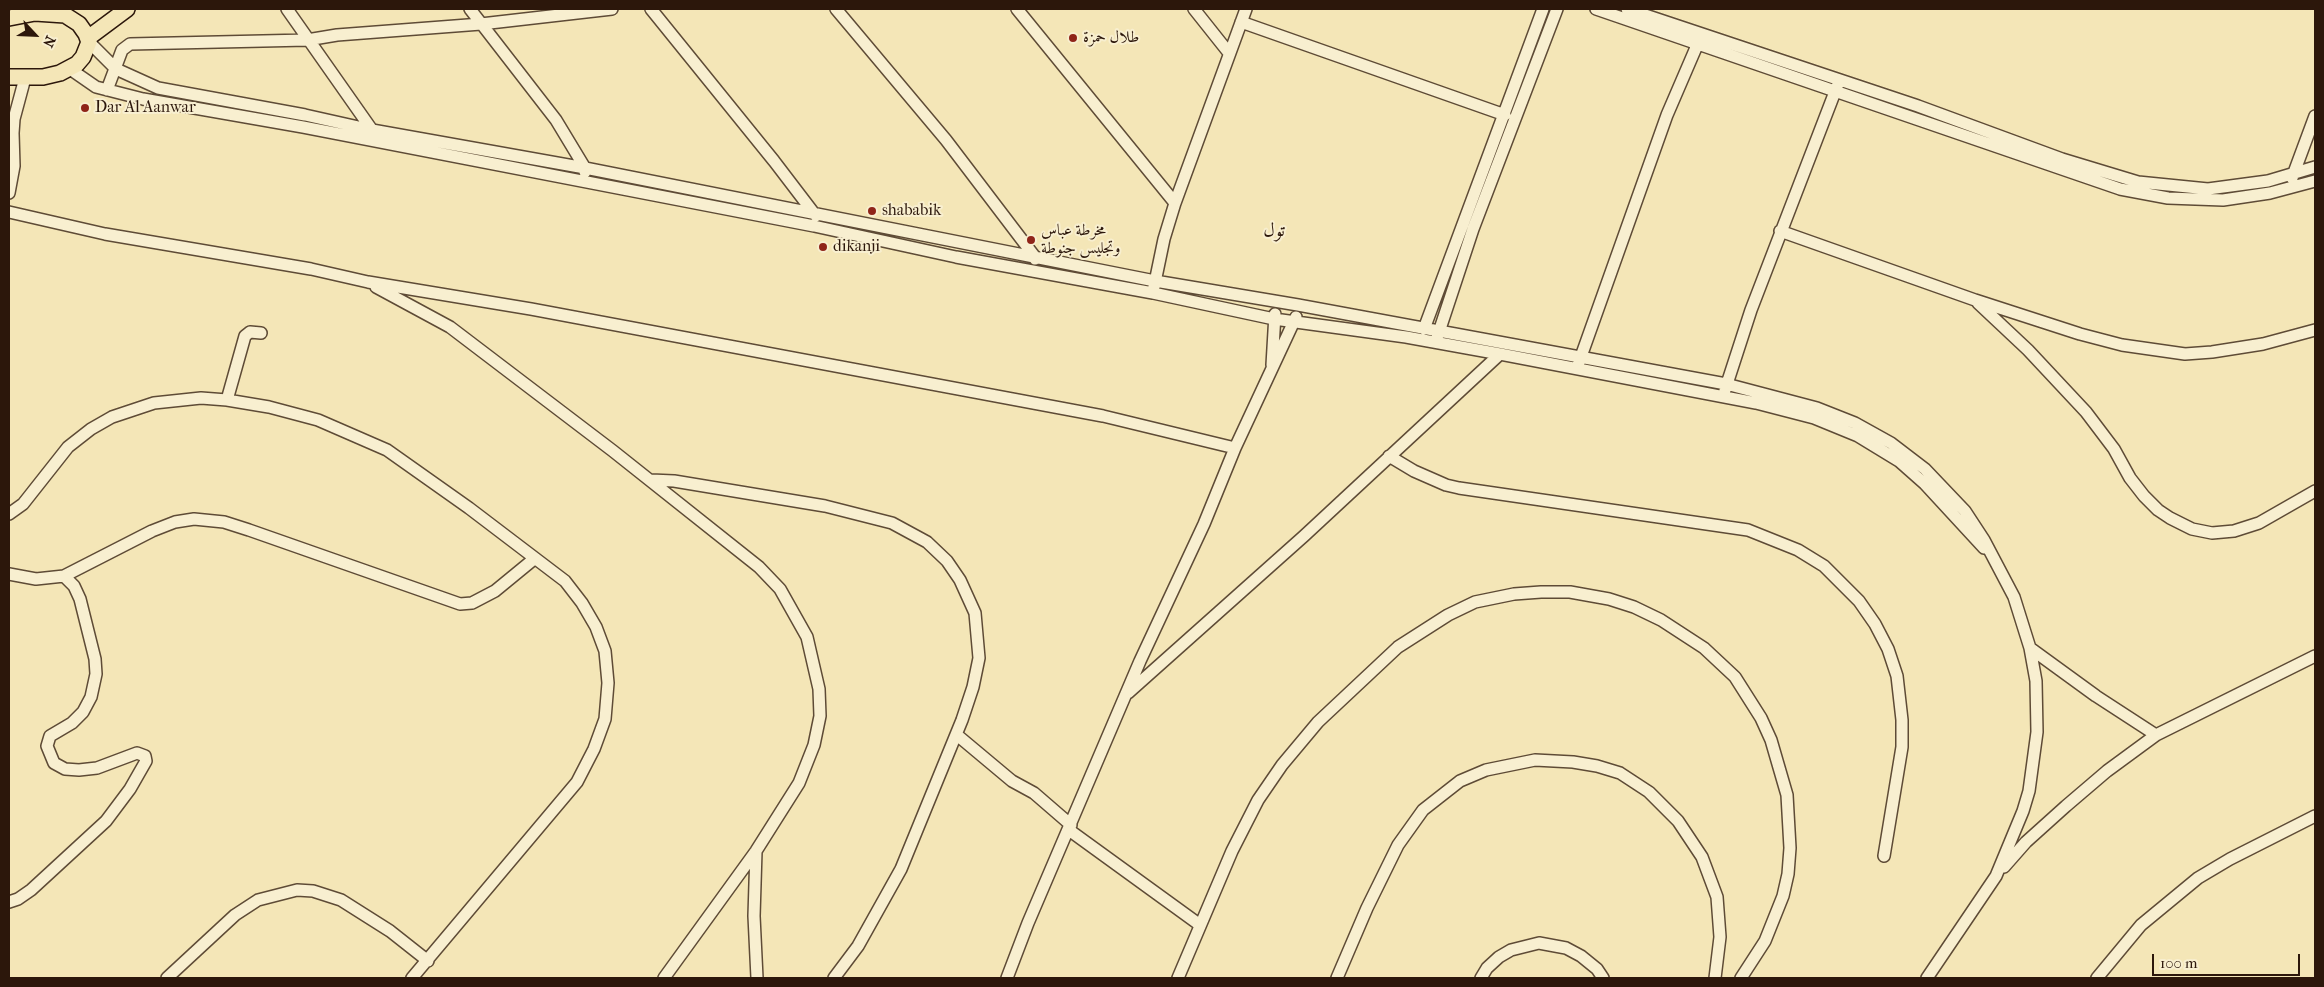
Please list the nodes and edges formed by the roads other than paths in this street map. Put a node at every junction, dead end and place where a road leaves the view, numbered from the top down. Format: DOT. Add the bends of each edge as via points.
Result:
graph roads {
  1 [pos="127,9"];
  2 [pos="287,9"];
  3 [pos="470,9"];
  4 [pos="612,9"];
  5 [pos="651,9"];
  6 [pos="836,9"];
  7 [pos="1017,9"];
  8 [pos="1194,9"];
  9 [pos="1246,9"];
  10 [pos="1543,9"];
  11 [pos="1557,9"];
  12 [pos="1596,9"];
  13 [pos="1627,9"];
  14 [pos="62,11"];
  15 [pos="10,15"];
  16 [pos="1241,22"];
  17 [pos="481,24"];
  18 [pos="88,40"];
  19 [pos="307,40"];
  20 [pos="1698,43"];
  21 [pos="1229,53"];
  22 [pos="70,69"];
  23 [pos="116,69"];
  24 [pos="9,77"];
  25 [pos="26,78"];
  26 [pos="1837,86"];
  27 [pos="107,90"];
  28 [pos="221,100"];
  29 [pos="219,112"];
  30 [pos="1505,114"];
  31 [pos="2315,116"];
  32 [pos="11,130"];
  33 [pos="371,135"];
  34 [pos="1495,156"];
  35 [pos="585,168"];
  36 [pos="2315,168"];
  37 [pos="2292,174"];
  38 [pos="2315,181"];
  39 [pos="584,182"];
  40 [pos="1485,183"];
  41 [pos="2292,187"];
  42 [pos="9,193"];
  43 [pos="1175,204"];
  44 [pos="9,212"];
  45 [pos="815,220"];
  46 [pos="1780,231"];
  47 [pos="949,242"];
  48 [pos="947,255"];
  49 [pos="1035,257"];
  50 [pos="1033,271"];
  51 [pos="1155,281"];
  52 [pos="368,282"];
  53 [pos="1153,293"];
  54 [pos="1975,300"];
  55 [pos="1277,302"];
  56 [pos="1298,305"];
  57 [pos="1274,319"];
  58 [pos="1294,323"];
  59 [pos="1424,329"];
  60 [pos="2315,330"];
  61 [pos="1438,331"];
  62 [pos="261,334"];
  63 [pos="1435,342"];
  64 [pos="1500,354"];
  65 [pos="1579,363"];
  66 [pos="1272,367"];
  67 [pos="1726,384"];
  68 [pos="1724,397"];
  69 [pos="227,400"];
  70 [pos="1235,448"];
  71 [pos="1389,456"];
  72 [pos="651,480"];
  73 [pos="2315,491"];
  74 [pos="9,514"];
  75 [pos="1991,555"];
  76 [pos="534,559"];
  77 [pos="9,574"];
  78 [pos="64,576"];
  79 [pos="2030,648"];
  80 [pos="2315,656"];
  81 [pos="1124,696"];
  82 [pos="956,735"];
  83 [pos="2156,735"];
  84 [pos="2315,816"];
  85 [pos="1070,827"];
  86 [pos="756,851"];
  87 [pos="1884,856"];
  88 [pos="1996,876"];
  89 [pos="9,902"];
  90 [pos="1200,926"];
  91 [pos="428,961"];
  92 [pos="167,978"];
  93 [pos="412,978"];
  94 [pos="664,978"];
  95 [pos="757,978"];
  96 [pos="834,978"];
  97 [pos="1007,978"];
  98 [pos="1178,978"];
  99 [pos="1337,978"];
  100 [pos="1481,978"];
  101 [pos="1603,978"];
  102 [pos="1715,978"];
  103 [pos="1740,978"];
  104 [pos="1928,978"];
  105 [pos="2097,978"];
  1 -- 18 [label="main road"];
  2 -- 19 [label="street"];
  3 -- 17 [label="street"];
  4 -- 17 [label="street"];
  5 -- 45 [label="street"];
  6 -- 49 [label="street" via="946,140"];
  7 -- 43 [label="street"];
  8 -- 21 [label="street"];
  9 -- 16 [label="street"];
  10 -- 30 [label="street"];
  11 -- 34 [label="street"];
  12 -- 20 [label="street"];
  13 -- 26 [label="street"];
  14 -- 15 [label="main road"];
  14 -- 18 [label="main road" via="79,24"];
  16 -- 21 [label="street"];
  16 -- 30 [label="street"];
  17 -- 19 [label="street"];
  17 -- 35 [label="street" via="556,120"];
  18 -- 22 [label="main road" via="84,57"];
  18 -- 23 [label="street"];
  19 -- 23 [label="street" via="130,44 122,50"];
  19 -- 33 [label="street"];
  20 -- 26 [label="street"];
  20 -- 65 [label="street" via="1668,114"];
  21 -- 43 [label="street"];
  22 -- 25 [label="main road" via="50,77"];
  22 -- 27 [label="street" via="96,87"];
  23 -- 27 [label="street"];
  23 -- 28 [label="street" via="158,88"];
  24 -- 25 [label="main road"];
  25 -- 32 [label="street"];
  26 -- 37 [label="street" via="2138,182 2208,189 2268,182"];
  26 -- 41 [label="street" via="2049,167 2128,191 2168,198 2223,200"];
  26 -- 46 [label="street"];
  27 -- 29 [label="street"];
  28 -- 29 [label="street"];
  28 -- 33 [label="street"];
  29 -- 33 [label="street"];
  30 -- 34 [label="street"];
  31 -- 37 [label="street"];
  32 -- 42 [label="street" via="14,166"];
  33 -- 35 [label="street"];
  33 -- 39 [label="street"];
  34 -- 40 [label="street"];
  35 -- 39 [label="street"];
  35 -- 45 [label="street"];
  36 -- 37 [label="street"];
  37 -- 41 [label="street"];
  38 -- 41 [label="street"];
  39 -- 45 [label="street"];
  40 -- 59 [label="street"];
  40 -- 61 [label="street"];
  43 -- 51 [label="street"];
  44 -- 52 [label="street" via="105,234"];
  45 -- 47 [label="street"];
  45 -- 48 [label="street"];
  46 -- 54 [label="street"];
  46 -- 67 [label="street"];
  47 -- 48 [label="street"];
  47 -- 49 [label="street"];
  48 -- 50 [label="street"];
  49 -- 50 [label="street"];
  49 -- 51 [label="street"];
  50 -- 53 [label="street"];
  51 -- 53 [label="street"];
  51 -- 55 [label="street"];
  52 -- 70 [label="street" via="531,309 1104,416"];
  52 -- 72 [label="street" via="450,327"];
  53 -- 57 [label="street"];
  54 -- 60 [label="street" via="2080,334 2185,354 2230,350"];
  54 -- 73 [label="street" via="2086,412 2144,496 2170,518 2192,529 2212,533 2234,531 2259,522"];
  55 -- 56 [label="street"];
  55 -- 57 [label="street"];
  56 -- 58 [label="street"];
  56 -- 59 [label="street"];
  57 -- 58 [label="street"];
  57 -- 66 [label="street"];
  58 -- 63 [label="street" via="1306,322"];
  58 -- 66 [label="street"];
  59 -- 61 [label="street"];
  61 -- 63 [label="street"];
  61 -- 65 [label="street"];
  62 -- 69 [label="street" via="250,332 245,336"];
  63 -- 64 [label="street"];
  64 -- 65 [label="street"];
  64 -- 71 [label="street"];
  65 -- 67 [label="street"];
  65 -- 68 [label="street"];
  66 -- 70 [label="street"];
  67 -- 68 [label="street"];
  67 -- 75 [label="street" via="1817,408 1855,422 1891,443 1946,489 1973,522"];
  68 -- 75 [label="street" via="1814,418 1878,447 1925,484"];
  69 -- 74 [label="street" via="201,398 154,403 112,417 68,447 23,504"];
  69 -- 76 [label="street" via="318,420 387,450"];
  70 -- 81 [label="street" via="1204,524"];
  71 -- 81 [label="street"];
  71 -- 87 [label="street" via="1414,471 1459,488 1748,530 1798,550 1824,566 1859,601 1875,624 1897,676 1902,747"];
  72 -- 82 [label="street" via="674,481 871,516 892,523 936,549 960,580 975,614 978,634 979,658 974,687"];
  72 -- 86 [label="street" via="771,578 807,637 819,689 820,716 814,745 800,783"];
  75 -- 79 [label="street" via="2014,597"];
  76 -- 78 [label="street" via="495,591 472,603 460,604 224,522 194,519 152,531"];
  76 -- 91 [label="street" via="566,581 596,627 605,651 608,683 606,719 577,782"];
  77 -- 78 [label="street" via="36,579"];
  78 -- 89 [label="street" via="80,599 96,674 91,697 82,712 72,723 50,736 47,746 54,764 79,770 97,768 137,753 145,756 146,761 106,822 31,890"];
  79 -- 83 [label="street"];
  79 -- 88 [label="street" via="2037,705 2034,763 2023,811"];
  80 -- 83 [label="street"];
  81 -- 85 [label="street"];
  82 -- 85 [label="street" via="1012,781 1034,792"];
  82 -- 96 [label="street" via="901,869 862,938"];
  83 -- 88 [label="street" via="2106,771 2066,806 2026,842"];
  84 -- 105 [label="street" via="2198,878 2141,925"];
  85 -- 90 [label="street"];
  85 -- 97 [label="street"];
  86 -- 94 [label="street"];
  86 -- 95 [label="street" via="754,916"];
  88 -- 104 [label="street"];
  90 -- 98 [label="street"];
  90 -- 103 [label="street" via="1232,851 1258,800 1282,764 1368,674 1420,631 1469,604 1514,594 1570,592 1634,606 1704,648 1736,677 1771,740 1787,795 1788,874 1765,941"];
  91 -- 92 [label="street" via="377,922 341,900 313,891 297,890 258,900 235,915"];
  91 -- 93 [label="street"];
  99 -- 102 [label="street" via="1398,845 1423,810 1460,781 1510,764 1548,760 1597,766 1620,773 1649,792 1678,821 1702,857 1717,897 1720,937"];
  100 -- 101 [label="street" via="1498,957 1539,943 1566,948 1581,956"];
}
